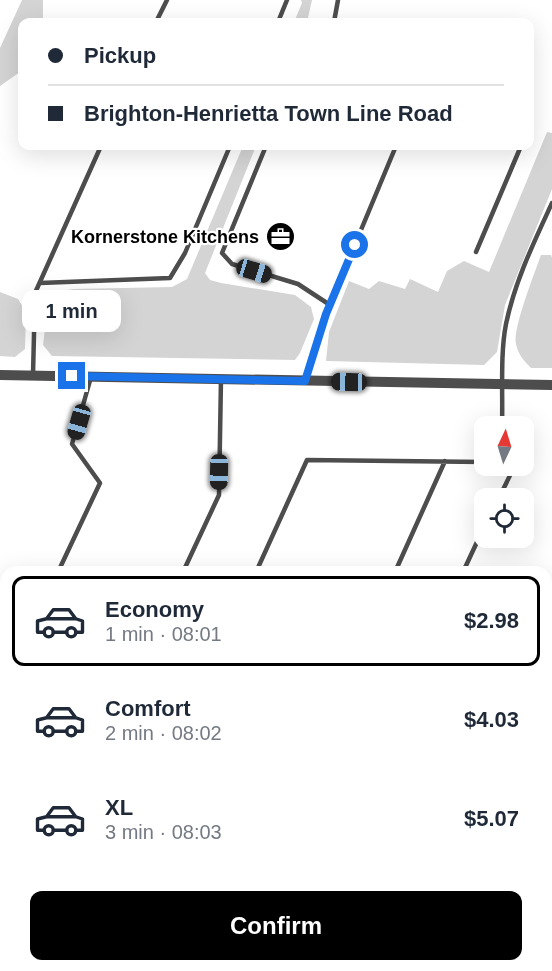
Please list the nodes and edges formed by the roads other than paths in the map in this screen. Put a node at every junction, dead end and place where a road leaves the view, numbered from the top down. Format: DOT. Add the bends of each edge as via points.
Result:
graph roads {
  1 [pos="167,0"];
  2 [pos="287,0"];
  3 [pos="338,0"];
  4 [pos="158,18"];
  5 [pos="280,18"];
  6 [pos="335,18"];
  7 [pos="100,150"];
  8 [pos="228,150"];
  9 [pos="264,150"];
  10 [pos="394,150"];
  11 [pos="519,150"];
  12 [pos="552,202"];
  13 [pos="476,252"];
  14 [pos="40,283"];
  15 [pos="330,304"];
  16 [pos="0,375"];
  17 [pos="33,375"];
  18 [pos="92,377"];
  19 [pos="221,379"];
  20 [pos="305,381"];
  21 [pos="503,384"];
  22 [pos="552,385"];
  23 [pos="502,416"];
  24 [pos="445,461"];
  25 [pos="474,462"];
  26 [pos="474,548"];
  27 [pos="61,566"];
  28 [pos="186,566"];
  29 [pos="259,566"];
  30 [pos="398,566"];
  31 [pos="466,566"];
  1 -- 4 [label="lane"];
  2 -- 5 [label="lane"];
  3 -- 6 [label="lane"];
  7 -- 14 [label="lane"];
  8 -- 14 [label="lane" via="185,253 170,278"];
  9 -- 15 [label="lane" via="222,253 232,264 298,284"];
  10 -- 15 [label="lane"];
  11 -- 13 [label="lane"];
  12 -- 21 [label="lane" via="514,293 506,326"];
  14 -- 17 [label="lane" via="35,293"];
  15 -- 20 [label="lane"];
  16 -- 17 [label="street"];
  17 -- 18 [label="street"];
  18 -- 19 [label="street"];
  18 -- 27 [label="lane" via="72,444 100,483"];
  19 -- 20 [label="street"];
  19 -- 28 [label="lane" via="219,495"];
  20 -- 21 [label="street"];
  21 -- 22 [label="street"];
  21 -- 23 [label="lane"];
  24 -- 25 [label="lane"];
  24 -- 29 [label="lane" via="307,460"];
  24 -- 30 [label="lane"];
  26 -- 31 [label="lane"];
}
